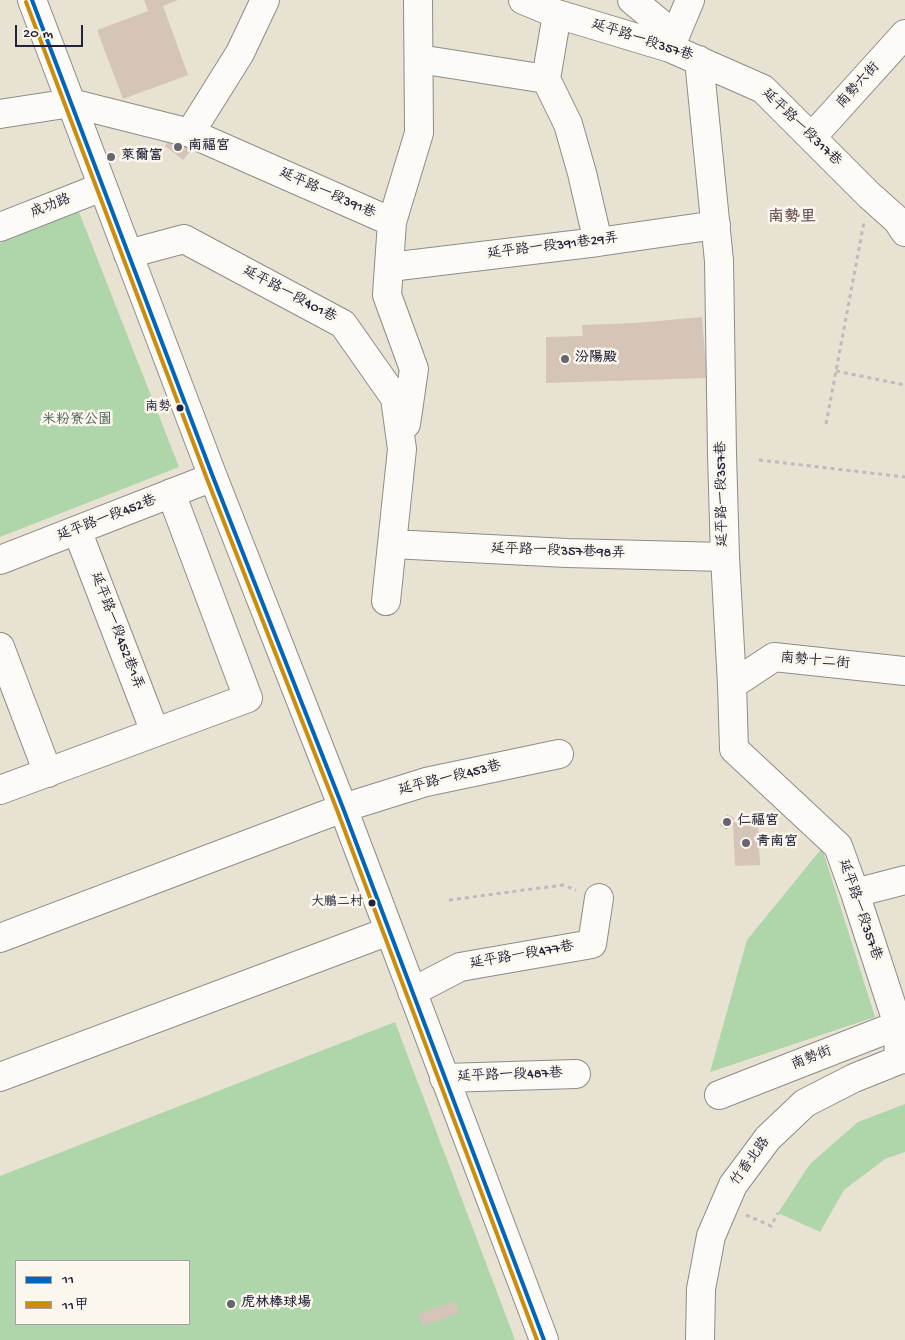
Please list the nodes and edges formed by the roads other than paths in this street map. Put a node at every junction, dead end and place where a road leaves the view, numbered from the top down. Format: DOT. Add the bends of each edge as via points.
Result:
graph roads {
  1 [pos="32,0"];
  2 [pos="265,0"];
  3 [pos="418,0"];
  4 [pos="523,0"];
  5 [pos="632,0"];
  6 [pos="690,0"];
  7 [pos="557,14"];
  8 [pos="905,34"];
  9 [pos="670,48"];
  10 [pos="419,59"];
  11 [pos="699,60"];
  12 [pos="546,78"];
  13 [pos="71,103"];
  14 [pos="0,114"];
  15 [pos="190,132"];
  16 [pos="812,137"];
  17 [pos="102,187"];
  18 [pos="392,222"];
  19 [pos="902,223"];
  20 [pos="716,225"];
  21 [pos="0,228"];
  22 [pos="598,242"];
  23 [pos="128,254"];
  24 [pos="390,267"];
  25 [pos="402,449"];
  26 [pos="213,477"];
  27 [pos="171,493"];
  28 [pos="77,530"];
  29 [pos="392,544"];
  30 [pos="725,558"];
  31 [pos="0,560"];
  32 [pos="386,601"];
  33 [pos="0,647"];
  34 [pos="905,671"];
  35 [pos="732,685"];
  36 [pos="155,732"];
  37 [pos="560,754"];
  38 [pos="48,773"];
  39 [pos="0,790"];
  40 [pos="343,808"];
  41 [pos="905,880"];
  42 [pos="855,893"];
  43 [pos="598,898"];
  44 [pos="389,931"];
  45 [pos="0,938"];
  46 [pos="412,992"];
  47 [pos="901,1025"];
  48 [pos="902,1059"];
  49 [pos="576,1074"];
  50 [pos="0,1077"];
  51 [pos="444,1078"];
  52 [pos="719,1096"];
  53 [pos="544,1340"];
  54 [pos="700,1340"];
  1 -- 13 [label="street"];
  2 -- 15 [label="street" via="240,53"];
  3 -- 10 [label="street"];
  4 -- 7 [label="street, 延平路一段357巷"];
  5 -- 9 [label="street" via="660,24"];
  6 -- 9 [label="street"];
  7 -- 9 [label="street, 延平路一段357巷"];
  7 -- 12 [label="street"];
  8 -- 16 [label="street, 南勢六街"];
  9 -- 11 [label="street, 延平路一段357巷"];
  10 -- 12 [label="street"];
  10 -- 18 [label="street" via="419,133"];
  11 -- 16 [label="street, 延平路一段317巷" via="763,89"];
  11 -- 20 [label="street, 延平路一段357巷"];
  12 -- 22 [label="street" via="568,124"];
  13 -- 14 [label="street"];
  13 -- 15 [label="street, 延平路一段391巷"];
  13 -- 17 [label="street"];
  15 -- 18 [label="street, 延平路一段391巷"];
  16 -- 19 [label="street, 延平路一段317巷" via="869,195"];
  17 -- 21 [label="street, 成功路"];
  17 -- 23 [label="street"];
  18 -- 24 [label="street, 延平路一段391巷"];
  20 -- 22 [label="street, 延平路一段391巷29弄"];
  20 -- 30 [label="street, 延平路一段357巷"];
  22 -- 24 [label="street, 延平路一段391巷29弄"];
  23 -- 25 [label="street, 延平路一段401巷" via="184,239 343,324 395,398"];
  23 -- 26 [label="street"];
  24 -- 25 [label="street, 延平路一段391巷" via="387,294 414,369"];
  25 -- 29 [label="street, 延平路一段401巷"];
  26 -- 27 [label="street, 延平路一段452巷"];
  26 -- 40 [label="street"];
  27 -- 28 [label="street, 延平路一段452巷"];
  27 -- 36 [label="street" via="248,698"];
  28 -- 31 [label="street, 延平路一段452巷"];
  28 -- 36 [label="street, 延平路一段452巷1弄"];
  29 -- 30 [label="street, 延平路一段357巷98弄"];
  29 -- 32 [label="street, 延平路一段401巷"];
  30 -- 35 [label="street, 延平路一段357巷"];
  33 -- 38 [label="street"];
  34 -- 35 [label="street, 南勢十二街" via="774,657"];
  35 -- 42 [label="street, 延平路一段357巷" via="734,749 838,846"];
  36 -- 38 [label="street"];
  37 -- 40 [label="street, 延平路一段453巷" via="426,782"];
  38 -- 39 [label="street"];
  40 -- 44 [label="street"];
  40 -- 45 [label="street, 延平路一段453巷"];
  41 -- 42 [label="street"];
  42 -- 47 [label="street, 延平路一段357巷"];
  43 -- 46 [label="street, 延平路一段477巷" via="592,944 460,967"];
  44 -- 46 [label="street"];
  44 -- 50 [label="street"];
  46 -- 51 [label="street"];
  47 -- 48 [label="street, 延平路一段357巷"];
  47 -- 52 [label="street, 南勢街"];
  48 -- 54 [label="street, 竹香北路" via="854,1078 805,1103 768,1138 733,1185 711,1236 701,1289"];
  49 -- 51 [label="street, 延平路一段487巷"];
  51 -- 53 [label="street"];
}
